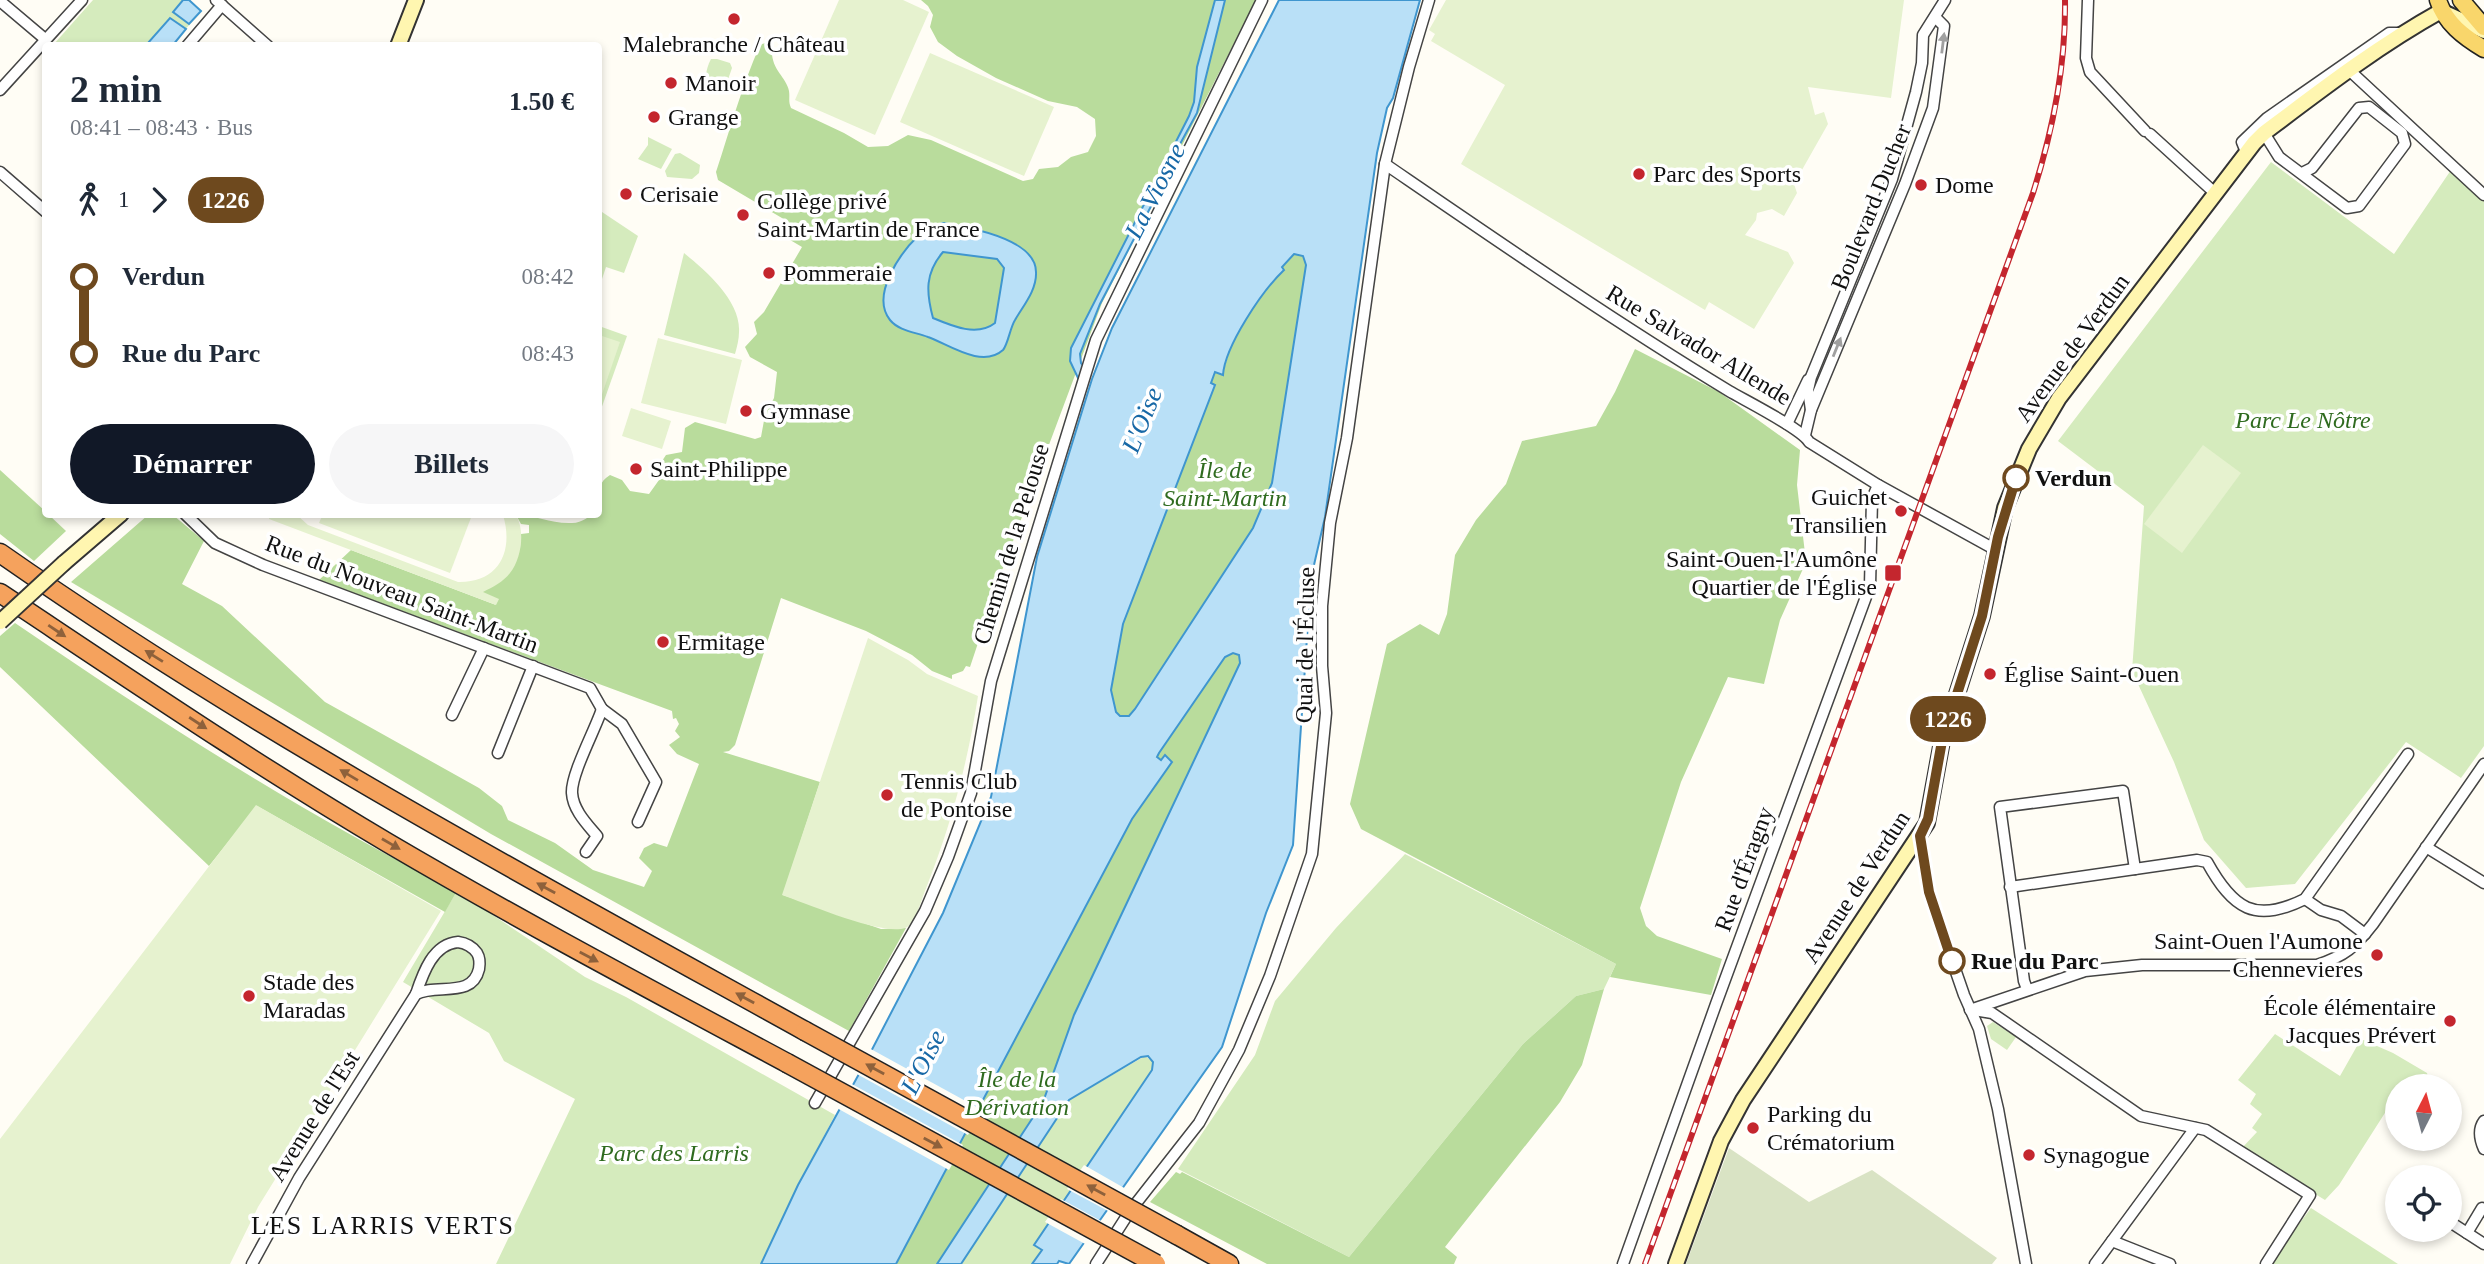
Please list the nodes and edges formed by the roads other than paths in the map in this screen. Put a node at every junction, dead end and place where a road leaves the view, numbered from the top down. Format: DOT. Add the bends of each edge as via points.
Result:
graph roads {
  1 [pos="82,0"];
  2 [pos="416,0"];
  3 [pos="1262,0"];
  4 [pos="1429,0"];
  5 [pos="1945,0"];
  6 [pos="2088,0"];
  7 [pos="2461,0"];
  8 [pos="0,1"];
  9 [pos="219,2"];
  10 [pos="2441,4"];
  11 [pos="1935,17"];
  12 [pos="2484,29"];
  13 [pos="2402,33"];
  14 [pos="45,39"];
  15 [pos="42,42"];
  16 [pos="42,42"];
  17 [pos="190,42"];
  18 [pos="264,42"];
  19 [pos="400,42"];
  20 [pos="2484,49"];
  21 [pos="2349,69"];
  22 [pos="1920,70"];
  23 [pos="1938,74"];
  24 [pos="0,90"];
  25 [pos="2264,133"];
  26 [pos="2246,152"];
  27 [pos="1385,164"];
  28 [pos="0,172"];
  29 [pos="2302,173"];
  30 [pos="2216,194"];
  31 [pos="2484,195"];
  32 [pos="42,207"];
  33 [pos="1811,377"];
  34 [pos="1811,410"];
  35 [pos="1787,424"];
  36 [pos="1805,435"];
  37 [pos="1878,485"];
  38 [pos="116,518"];
  39 [pos="189,518"];
  40 [pos="1996,550"];
  41 [pos="0,553"];
  42 [pos="0,593"];
  43 [pos="0,622"];
  44 [pos="484,648"];
  45 [pos="533,666"];
  46 [pos="602,709"];
  47 [pos="452,715"];
  48 [pos="498,753"];
  49 [pos="2408,754"];
  50 [pos="2484,764"];
  51 [pos="638,822"];
  52 [pos="1920,836"];
  53 [pos="2426,847"];
  54 [pos="586,852"];
  55 [pos="2135,869"];
  56 [pos="2484,883"];
  57 [pos="2010,887"];
  58 [pos="2305,900"];
  59 [pos="2365,934"];
  60 [pos="2027,989"];
  61 [pos="416,994"];
  62 [pos="1970,1010"];
  63 [pos="815,1103"];
  64 [pos="2484,1121"];
  65 [pos="2195,1128"];
  66 [pos="2484,1148"];
  67 [pos="2482,1208"];
  68 [pos="2462,1230"];
  69 [pos="2467,1233"];
  70 [pos="2112,1241"];
  71 [pos="2484,1244"];
  72 [pos="252,1264"];
  73 [pos="1096,1264"];
  74 [pos="1156,1264"];
  75 [pos="1229,1264"];
  76 [pos="1623,1264"];
  77 [pos="1676,1264"];
  78 [pos="2026,1264"];
  79 [pos="2095,1264"];
  80 [pos="2170,1264"];
  81 [pos="2266,1264"];
  1 -- 14 [label="street"];
  2 -- 19 [label="main road"];
  3 -- 63 [label="street, Chemin de la Pelouse" via="1096,340 990,681 971,793 948,857 920,921"];
  4 -- 27 [label="street, Quai de l'Écluse"];
  5 -- 11 [label="street, Boulevard Ducher"];
  6 -- 30 [label="street" via="2086,58 2090,72"];
  7 -- 12 [label="main road"];
  8 -- 14 [label="street"];
  9 -- 17 [label="street"];
  9 -- 18 [label="street"];
  10 -- 12 [label="main road"];
  10 -- 13 [label="main road, Avenue de Verdun"];
  10 -- 20 [label="main road" via="2462,35"];
  11 -- 22 [label="street, Boulevard Ducher" via="1923,35"];
  23 -- 11 [label="street, Boulevard Ducher, one-way" via="1944,26"];
  13 -- 21 [label="main road, Avenue de Verdun"];
  13 -- 26 [label="street" via="2389,33 2267,118 2242,142"];
  14 -- 16 [label="street"];
  15 -- 24 [label="street"];
  21 -- 25 [label="main road, Avenue de Verdun"];
  21 -- 31 [label="street"];
  22 -- 23 [label="street"];
  22 -- 33 [label="street, Boulevard Ducher" via="1895,170"];
  34 -- 23 [label="street, Boulevard Ducher, one-way" via="1905,184 1933,108"];
  25 -- 26 [label="main road, Avenue de Verdun"];
  25 -- 29 [label="street" via="2279,157"];
  26 -- 30 [label="main road, Avenue de Verdun"];
  27 -- 35 [label="street, Rue Salvador Allende" via="1632,332"];
  27 -- 73 [label="street, Quai de l'Écluse" via="1329,536 1322,606 1326,713 1312,854 1239,1050 1199,1123 1130,1211"];
  28 -- 32 [label="street"];
  29 -- 29 [label="street" via="2347,208 2359,206 2405,145 2402,133 2369,107 2359,108 2312,167"];
  30 -- 40 [label="main road, Avenue de Verdun" via="2040,428 2012,488"];
  33 -- 34 [label="street, Boulevard Ducher"];
  33 -- 35 [label="street, Boulevard Ducher"];
  34 -- 36 [label="street, Boulevard Ducher"];
  35 -- 36 [label="street, Rue Salvador Allende"];
  36 -- 37 [label="street, Rue Salvador Allende" via="1809,442"];
  37 -- 40 [label="street, Rue Salvador Allende"];
  37 -- 76 [label="street, Rue d'Éragny" via="1872,499 1871,577 1866,599"];
  38 -- 43 [label="main road, bridge"];
  39 -- 44 [label="street, Rue du Nouveau Saint-Martin" via="215,543 263,565"];
  40 -- 52 [label="main road, Avenue de Verdun"];
  75 -- 41 [label="highway, one-way, bridge" via="329,764 101,623"];
  42 -- 74 [label="highway, one-way, bridge" via="387,842 567,945"];
  44 -- 45 [label="street, Rue du Nouveau Saint-Martin"];
  44 -- 47 [label="street"];
  45 -- 46 [label="street, Rue du Nouveau Saint-Martin" via="590,688"];
  45 -- 48 [label="street"];
  46 -- 51 [label="street, Rue du Nouveau Saint-Martin" via="622,724 656,782"];
  46 -- 54 [label="street" via="572,793 580,816 597,836"];
  49 -- 58 [label="street"];
  50 -- 53 [label="street"];
  52 -- 62 [label="street" via="1929,892"];
  52 -- 77 [label="main road, Avenue de Verdun" via="1743,1100 1721,1141"];
  53 -- 56 [label="street"];
  53 -- 59 [label="street"];
  55 -- 57 [label="street"];
  55 -- 57 [label="street" via="2123,791 2000,807"];
  55 -- 58 [label="street" via="2197,860 2207,862 2226,893 2241,906 2260,912 2283,910"];
  57 -- 60 [label="street"];
  58 -- 59 [label="street"];
  59 -- 60 [label="street" via="2347,952 2317,965 2142,965 2085,971"];
  60 -- 62 [label="street"];
  61 -- 61 [label="street, Avenue de l'Est" via="470,985 478,972 478,954 462,942 442,946"];
  61 -- 72 [label="street, Avenue de l'Est" via="299,1178"];
  62 -- 65 [label="street" via="1992,1013 2141,1116"];
  62 -- 78 [label="street" via="1998,1109"];
  64 -- 66 [label="street"];
  65 -- 70 [label="street"];
  65 -- 81 [label="street" via="2206,1130 2310,1195"];
  67 -- 69 [label="street"];
  68 -- 69 [label="street"];
  69 -- 71 [label="street"];
  70 -- 79 [label="street"];
  70 -- 80 [label="street"];
}
